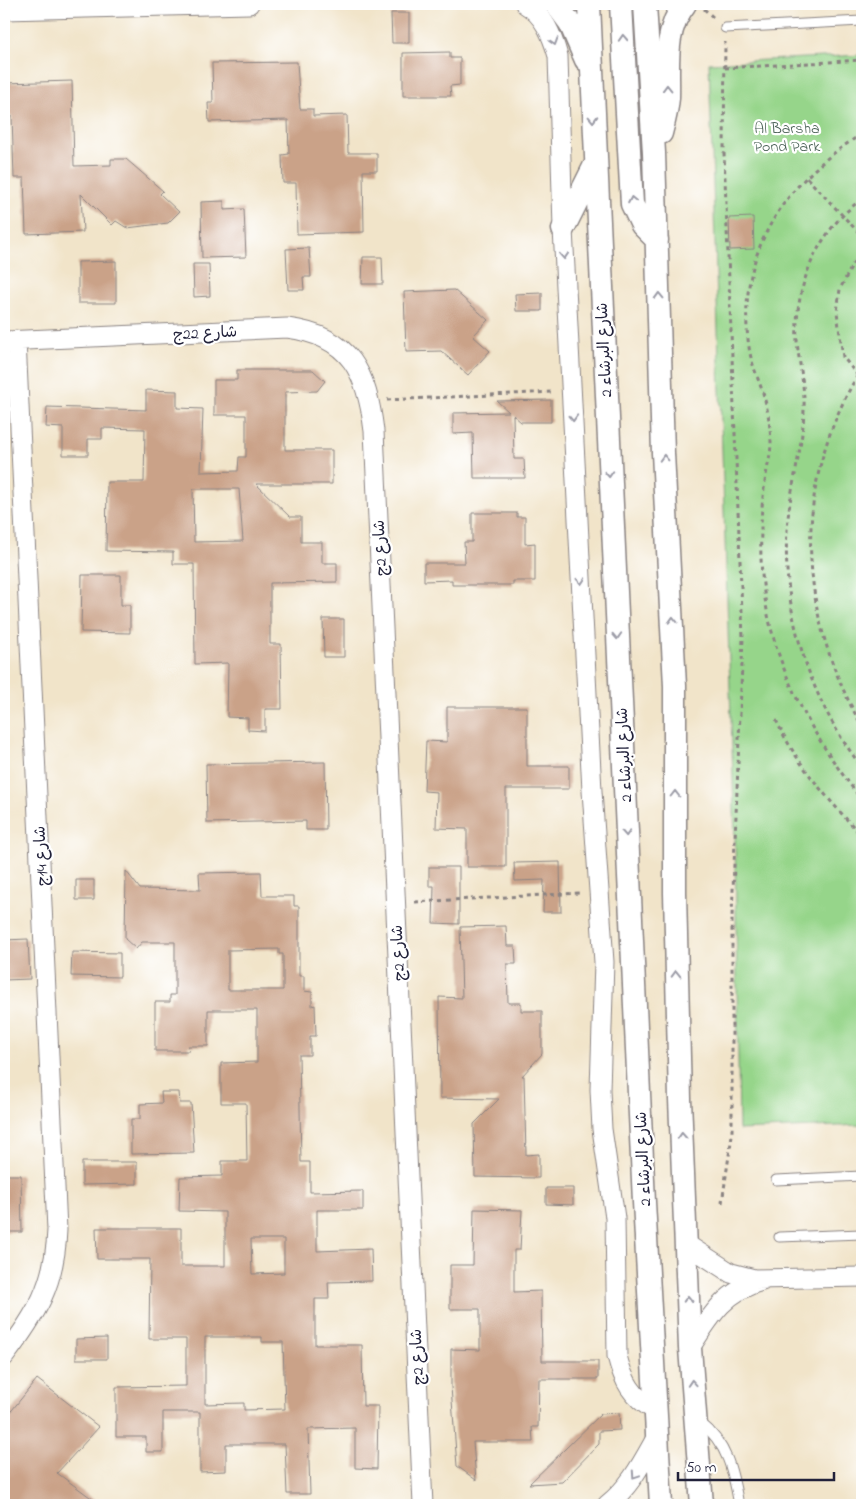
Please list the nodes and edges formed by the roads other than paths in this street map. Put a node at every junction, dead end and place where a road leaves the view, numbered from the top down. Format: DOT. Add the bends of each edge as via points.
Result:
graph roads {
  1 [pos="248,4"];
  2 [pos="525,4"];
  3 [pos="556,4"];
  4 [pos="589,4"];
  5 [pos="621,4"];
  6 [pos="645,4"];
  7 [pos="685,4"];
  8 [pos="4,10"];
  9 [pos="862,21"];
  10 [pos="725,28"];
  11 [pos="591,70"];
  12 [pos="654,153"];
  13 [pos="595,166"];
  14 [pos="563,229"];
  15 [pos="657,240"];
  16 [pos="10,341"];
  17 [pos="369,400"];
  18 [pos="862,1176"];
  19 [pos="776,1180"];
  20 [pos="862,1234"];
  21 [pos="779,1237"];
  22 [pos="686,1244"];
  23 [pos="862,1277"];
  24 [pos="766,1280"];
  25 [pos="690,1348"];
  26 [pos="4,1357"];
  27 [pos="655,1410"];
  28 [pos="695,1418"];
  29 [pos="656,1438"];
  30 [pos="423,1505"];
  31 [pos="607,1505"];
  32 [pos="661,1505"];
  33 [pos="702,1505"];
  34 [pos="739,1505"];
  1 -- 8 [label="street"];
  2 -- 14 [label="street, one-way" via="543,20 553,37 558,56"];
  3 -- 11 [label="street" via="570,23"];
  4 -- 11 [label="street, شارع البرشاء 2"];
  15 -- 5 [label="street, one-way" via="642,225 632,204"];
  6 -- 12 [label="street"];
  12 -- 7 [label="street, one-way" via="668,100 667,65 671,36"];
  9 -- 10 [label="lane"];
  11 -- 13 [label="street, شارع البرشاء 2, one-way"];
  12 -- 15 [label="street"];
  13 -- 14 [label="street"];
  13 -- 27 [label="street, شارع البرشاء 2, one-way"];
  14 -- 27 [label="street, one-way" via="604,1000 600,1090 602,1129 616,1218 617,1356 632,1393"];
  22 -- 15 [label="street, one-way" via="676,996 675,686 663,453"];
  16 -- 17 [label="street, شارع 22ج" via="300,330 325,338 346,353 361,373"];
  16 -- 26 [label="street, شارع 14ج" via="57,1230 54,1264 45,1295 29,1325"];
  17 -- 30 [label="street, شارع 2ج" via="374,431"];
  18 -- 19 [label="lane"];
  20 -- 21 [label="lane"];
  22 -- 24 [label="street" via="731,1273"];
  25 -- 22 [label="street, one-way"];
  23 -- 24 [label="street"];
  24 -- 25 [label="street" via="740,1289 724,1300"];
  28 -- 25 [label="street, one-way"];
  27 -- 29 [label="street, شارع البرشاء 2"];
  28 -- 33 [label="street"];
  28 -- 34 [label="lane" via="725,1451"];
  29 -- 31 [label="street, one-way" via="636,1474"];
  29 -- 32 [label="street, شارع البرشاء 2"];
}
